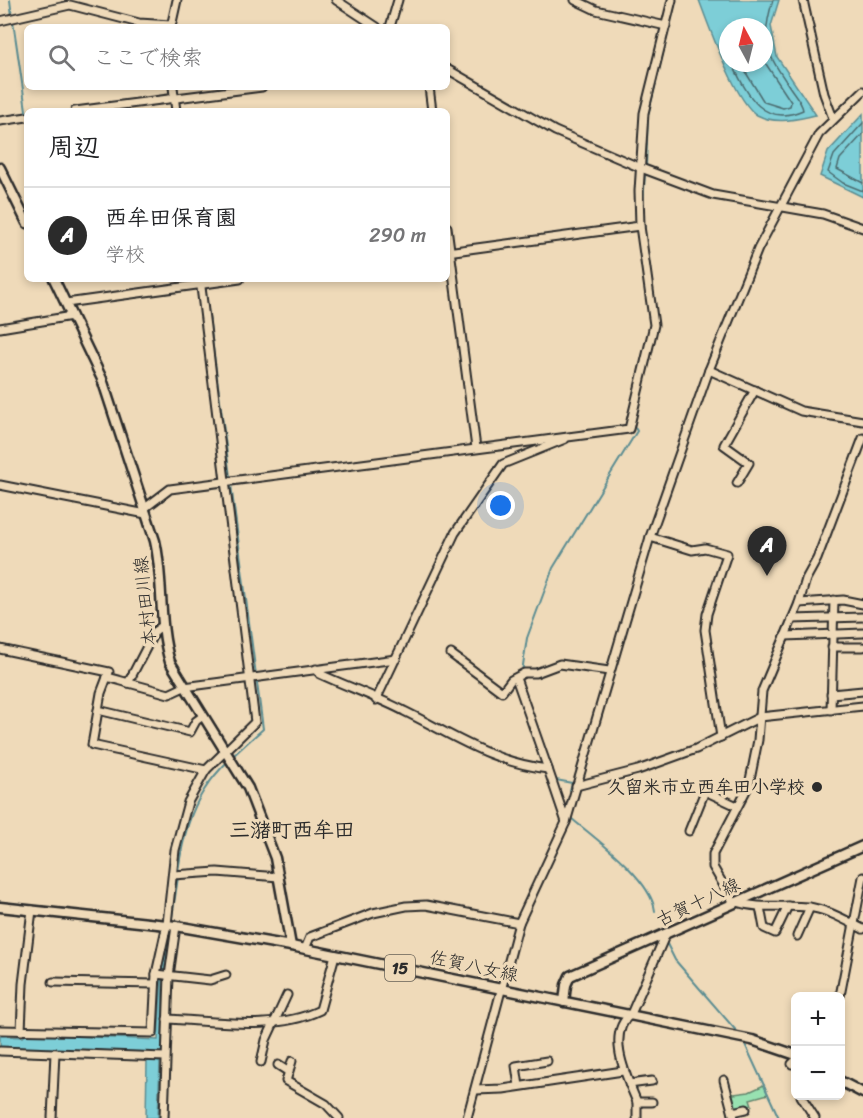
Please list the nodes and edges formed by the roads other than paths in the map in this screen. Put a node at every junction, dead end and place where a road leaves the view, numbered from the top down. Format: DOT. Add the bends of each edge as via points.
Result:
graph roads {
  1 [pos="177,0"];
  2 [pos="336,0"];
  3 [pos="398,0"];
  4 [pos="575,0"];
  5 [pos="672,0"];
  6 [pos="803,0"];
  7 [pos="0,21"];
  8 [pos="150,24"];
  9 [pos="171,24"];
  10 [pos="372,24"];
  11 [pos="391,24"];
  12 [pos="666,26"];
  13 [pos="450,71"];
  14 [pos="174,90"];
  15 [pos="238,90"];
  16 [pos="429,90"];
  17 [pos="863,91"];
  18 [pos="175,98"];
  19 [pos="98,108"];
  20 [pos="176,108"];
  21 [pos="432,108"];
  22 [pos="24,117"];
  23 [pos="833,118"];
  24 [pos="0,121"];
  25 [pos="0,168"];
  26 [pos="641,168"];
  27 [pos="780,208"];
  28 [pos="24,217"];
  29 [pos="640,226"];
  30 [pos="863,228"];
  31 [pos="450,252"];
  32 [pos="450,259"];
  33 [pos="56,282"];
  34 [pos="200,282"];
  35 [pos="66,303"];
  36 [pos="72,316"];
  37 [pos="0,328"];
  38 [pos="709,370"];
  39 [pos="755,390"];
  40 [pos="863,421"];
  41 [pos="576,434"];
  42 [pos="863,438"];
  43 [pos="476,448"];
  44 [pos="226,481"];
  45 [pos="737,483"];
  46 [pos="0,485"];
  47 [pos="146,511"];
  48 [pos="650,537"];
  49 [pos="834,600"];
  50 [pos="799,603"];
  51 [pos="863,604"];
  52 [pos="833,616"];
  53 [pos="863,617"];
  54 [pos="792,619"];
  55 [pos="162,626"];
  56 [pos="833,633"];
  57 [pos="863,633"];
  58 [pos="785,636"];
  59 [pos="832,647"];
  60 [pos="863,647"];
  61 [pos="0,649"];
  62 [pos="452,654"];
  63 [pos="396,659"];
  64 [pos="316,669"];
  65 [pos="609,671"];
  66 [pos="107,677"];
  67 [pos="251,677"];
  68 [pos="516,678"];
  69 [pos="128,683"];
  70 [pos="184,687"];
  71 [pos="863,692"];
  72 [pos="831,694"];
  73 [pos="376,700"];
  74 [pos="863,706"];
  75 [pos="98,710"];
  76 [pos="831,710"];
  77 [pos="203,716"];
  78 [pos="760,717"];
  79 [pos="721,737"];
  80 [pos="226,751"];
  81 [pos="548,769"];
  82 [pos="206,770"];
  83 [pos="576,786"];
  84 [pos="737,806"];
  85 [pos="566,822"];
  86 [pos="689,831"];
  87 [pos="863,846"];
  88 [pos="173,874"];
  89 [pos="279,877"];
  90 [pos="863,877"];
  91 [pos="735,903"];
  92 [pos="788,906"];
  93 [pos="0,907"];
  94 [pos="760,907"];
  95 [pos="810,907"];
  96 [pos="32,910"];
  97 [pos="519,923"];
  98 [pos="852,924"];
  99 [pos="171,925"];
  100 [pos="863,929"];
  101 [pos="665,936"];
  102 [pos="798,936"];
  103 [pos="291,946"];
  104 [pos="305,949"];
  105 [pos="335,955"];
  106 [pos="156,974"];
  107 [pos="226,975"];
  108 [pos="169,976"];
  109 [pos="54,982"];
  110 [pos="155,984"];
  111 [pos="502,989"];
  112 [pos="841,992"];
  113 [pos="287,995"];
  114 [pos="564,1002"];
  115 [pos="631,1014"];
  116 [pos="167,1019"];
  117 [pos="273,1023"];
  118 [pos="0,1030"];
  119 [pos="21,1031"];
  120 [pos="0,1051"];
  121 [pos="55,1053"];
  122 [pos="165,1057"];
  123 [pos="791,1059"];
  124 [pos="292,1061"];
  125 [pos="547,1061"];
  126 [pos="261,1062"];
  127 [pos="278,1065"];
  128 [pos="623,1071"];
  129 [pos="289,1072"];
  130 [pos="724,1080"];
  131 [pos="652,1081"];
  132 [pos="629,1084"];
  133 [pos="845,1084"];
  134 [pos="519,1086"];
  135 [pos="476,1090"];
  136 [pos="863,1093"];
  137 [pos="804,1100"];
  138 [pos="637,1102"];
  139 [pos="652,1102"];
  140 [pos="747,1109"];
  141 [pos="733,1115"];
  142 [pos="52,1118"];
  143 [pos="164,1118"];
  144 [pos="339,1118"];
  145 [pos="467,1118"];
  146 [pos="636,1118"];
  147 [pos="814,1118"];
  1 -- 9 [label="street"];
  2 -- 10 [label="street"];
  3 -- 11 [label="street"];
  4 -- 12 [label="street" via="596,10"];
  5 -- 12 [label="street"];
  6 -- 23 [label="street"];
  7 -- 8 [label="street" via="70,5"];
  12 -- 26 [label="street" via="644,113"];
  13 -- 26 [label="street" via="555,131"];
  14 -- 18 [label="street"];
  15 -- 18 [label="street"];
  16 -- 21 [label="street"];
  17 -- 23 [label="street"];
  18 -- 19 [label="street"];
  18 -- 20 [label="street"];
  22 -- 24 [label="street"];
  23 -- 27 [label="street" via="819,134"];
  25 -- 28 [label="main road"];
  26 -- 27 [label="street" via="713,195"];
  26 -- 29 [label="street"];
  27 -- 30 [label="street" via="823,214"];
  27 -- 38 [label="street" via="758,249"];
  29 -- 31 [label="street"];
  29 -- 41 [label="street" via="654,325 629,429"];
  32 -- 43 [label="street"];
  33 -- 35 [label="main road, 本村田川線"];
  34 -- 35 [label="street"];
  34 -- 44 [label="street"];
  35 -- 36 [label="main road, 本村田川線"];
  36 -- 37 [label="street"];
  36 -- 47 [label="main road, 本村田川線" via="102,379"];
  38 -- 39 [label="street"];
  38 -- 48 [label="street"];
  39 -- 40 [label="street" via="801,411"];
  39 -- 45 [label="street" via="724,445 749,463"];
  41 -- 43 [label="street"];
  41 -- 63 [label="street" via="503,464 455,533"];
  42 -- 50 [label="street"];
  43 -- 44 [label="street"];
  44 -- 47 [label="street" via="170,489"];
  44 -- 67 [label="street"];
  46 -- 47 [label="street"];
  47 -- 55 [label="main road, 本村田川線" via="161,566"];
  48 -- 65 [label="street"];
  48 -- 79 [label="street" via="692,550 705,548 727,554 705,630"];
  49 -- 50 [label="street"];
  49 -- 51 [label="street"];
  49 -- 52 [label="street"];
  50 -- 54 [label="street"];
  52 -- 53 [label="street"];
  52 -- 54 [label="street"];
  52 -- 56 [label="street"];
  54 -- 58 [label="street"];
  55 -- 69 [label="street" via="155,631"];
  55 -- 70 [label="main road, 本村田川線" via="170,662"];
  56 -- 57 [label="street"];
  56 -- 58 [label="street"];
  56 -- 59 [label="street"];
  58 -- 78 [label="street" via="762,691"];
  59 -- 60 [label="street"];
  59 -- 72 [label="street"];
  61 -- 66 [label="street" via="109,672"];
  62 -- 68 [label="street" via="502,692"];
  63 -- 64 [label="street"];
  63 -- 73 [label="street"];
  64 -- 67 [label="street"];
  64 -- 73 [label="street"];
  65 -- 68 [label="street" via="566,663"];
  65 -- 83 [label="street"];
  66 -- 69 [label="street"];
  66 -- 75 [label="street"];
  67 -- 70 [label="street"];
  67 -- 80 [label="street" via="255,722"];
  68 -- 81 [label="street"];
  69 -- 70 [label="street" via="169,694"];
  70 -- 77 [label="main road, 本村田川線"];
  71 -- 72 [label="street"];
  72 -- 76 [label="street"];
  73 -- 81 [label="street" via="495,758"];
  74 -- 76 [label="street"];
  75 -- 77 [label="street" via="190,732"];
  75 -- 82 [label="street" via="92,745"];
  76 -- 78 [label="street"];
  77 -- 80 [label="main road, 本村田川線"];
  78 -- 79 [label="street"];
  78 -- 84 [label="street" via="753,771"];
  79 -- 83 [label="street" via="638,770"];
  80 -- 82 [label="street"];
  80 -- 89 [label="main road, 本村田川線" via="248,788"];
  81 -- 85 [label="street"];
  82 -- 88 [label="street" via="188,802"];
  83 -- 85 [label="street"];
  84 -- 86 [label="street" via="705,791"];
  84 -- 91 [label="street" via="713,854 713,867"];
  85 -- 97 [label="street"];
  87 -- 91 [label="main road, 古賀十八線"];
  88 -- 89 [label="street" via="217,872"];
  88 -- 99 [label="street"];
  89 -- 103 [label="main road, 本村田川線"];
  90 -- 98 [label="street"];
  91 -- 94 [label="street"];
  91 -- 101 [label="main road, 古賀十八線"];
  92 -- 94 [label="street"];
  92 -- 94 [label="street" via="775,933 765,928"];
  92 -- 95 [label="street"];
  93 -- 96 [label="main road, 佐賀八女線 / 15"];
  95 -- 98 [label="street"];
  95 -- 102 [label="street"];
  96 -- 99 [label="main road, 佐賀八女線 / 15"];
  96 -- 119 [label="street" via="22,984"];
  97 -- 104 [label="street" via="426,905 390,908 310,937"];
  97 -- 111 [label="street"];
  98 -- 100 [label="street"];
  98 -- 112 [label="street"];
  99 -- 103 [label="main road, 佐賀八女線 / 15"];
  99 -- 106 [label="street"];
  99 -- 108 [label="street"];
  101 -- 114 [label="main road, 古賀十八線" via="570,976"];
  101 -- 115 [label="street"];
  103 -- 104 [label="main road, 佐賀八女線 / 15"];
  104 -- 105 [label="main road, 佐賀八女線 / 15"];
  105 -- 111 [label="main road, 佐賀八女線 / 15"];
  105 -- 117 [label="street" via="320,1010 302,1019"];
  106 -- 108 [label="street"];
  106 -- 110 [label="street"];
  107 -- 108 [label="street" via="210,980"];
  108 -- 116 [label="street"];
  109 -- 110 [label="street"];
  110 -- 119 [label="street" via="153,1034"];
  111 -- 114 [label="main road, 佐賀八女線 / 15"];
  111 -- 135 [label="street"];
  113 -- 117 [label="street"];
  114 -- 115 [label="main road, 佐賀八女線 / 15"];
  115 -- 123 [label="main road, 佐賀八女線 / 15" via="752,1040"];
  115 -- 128 [label="street" via="618,1032"];
  116 -- 117 [label="street"];
  116 -- 122 [label="street"];
  117 -- 126 [label="street"];
  118 -- 119 [label="street"];
  120 -- 121 [label="street"];
  121 -- 122 [label="street"];
  121 -- 142 [label="street"];
  122 -- 143 [label="street"];
  124 -- 129 [label="street"];
  125 -- 134 [label="street" via="516,1066"];
  127 -- 129 [label="street"];
  128 -- 132 [label="street"];
  128 -- 134 [label="street"];
  129 -- 144 [label="street" via="286,1081 326,1104"];
  130 -- 141 [label="street"];
  131 -- 132 [label="street"];
  132 -- 138 [label="street"];
  133 -- 136 [label="main road"];
  134 -- 135 [label="street"];
  135 -- 145 [label="street"];
  137 -- 147 [label="street"];
  138 -- 139 [label="street"];
  138 -- 146 [label="street"];
  140 -- 141 [label="street"];
}
